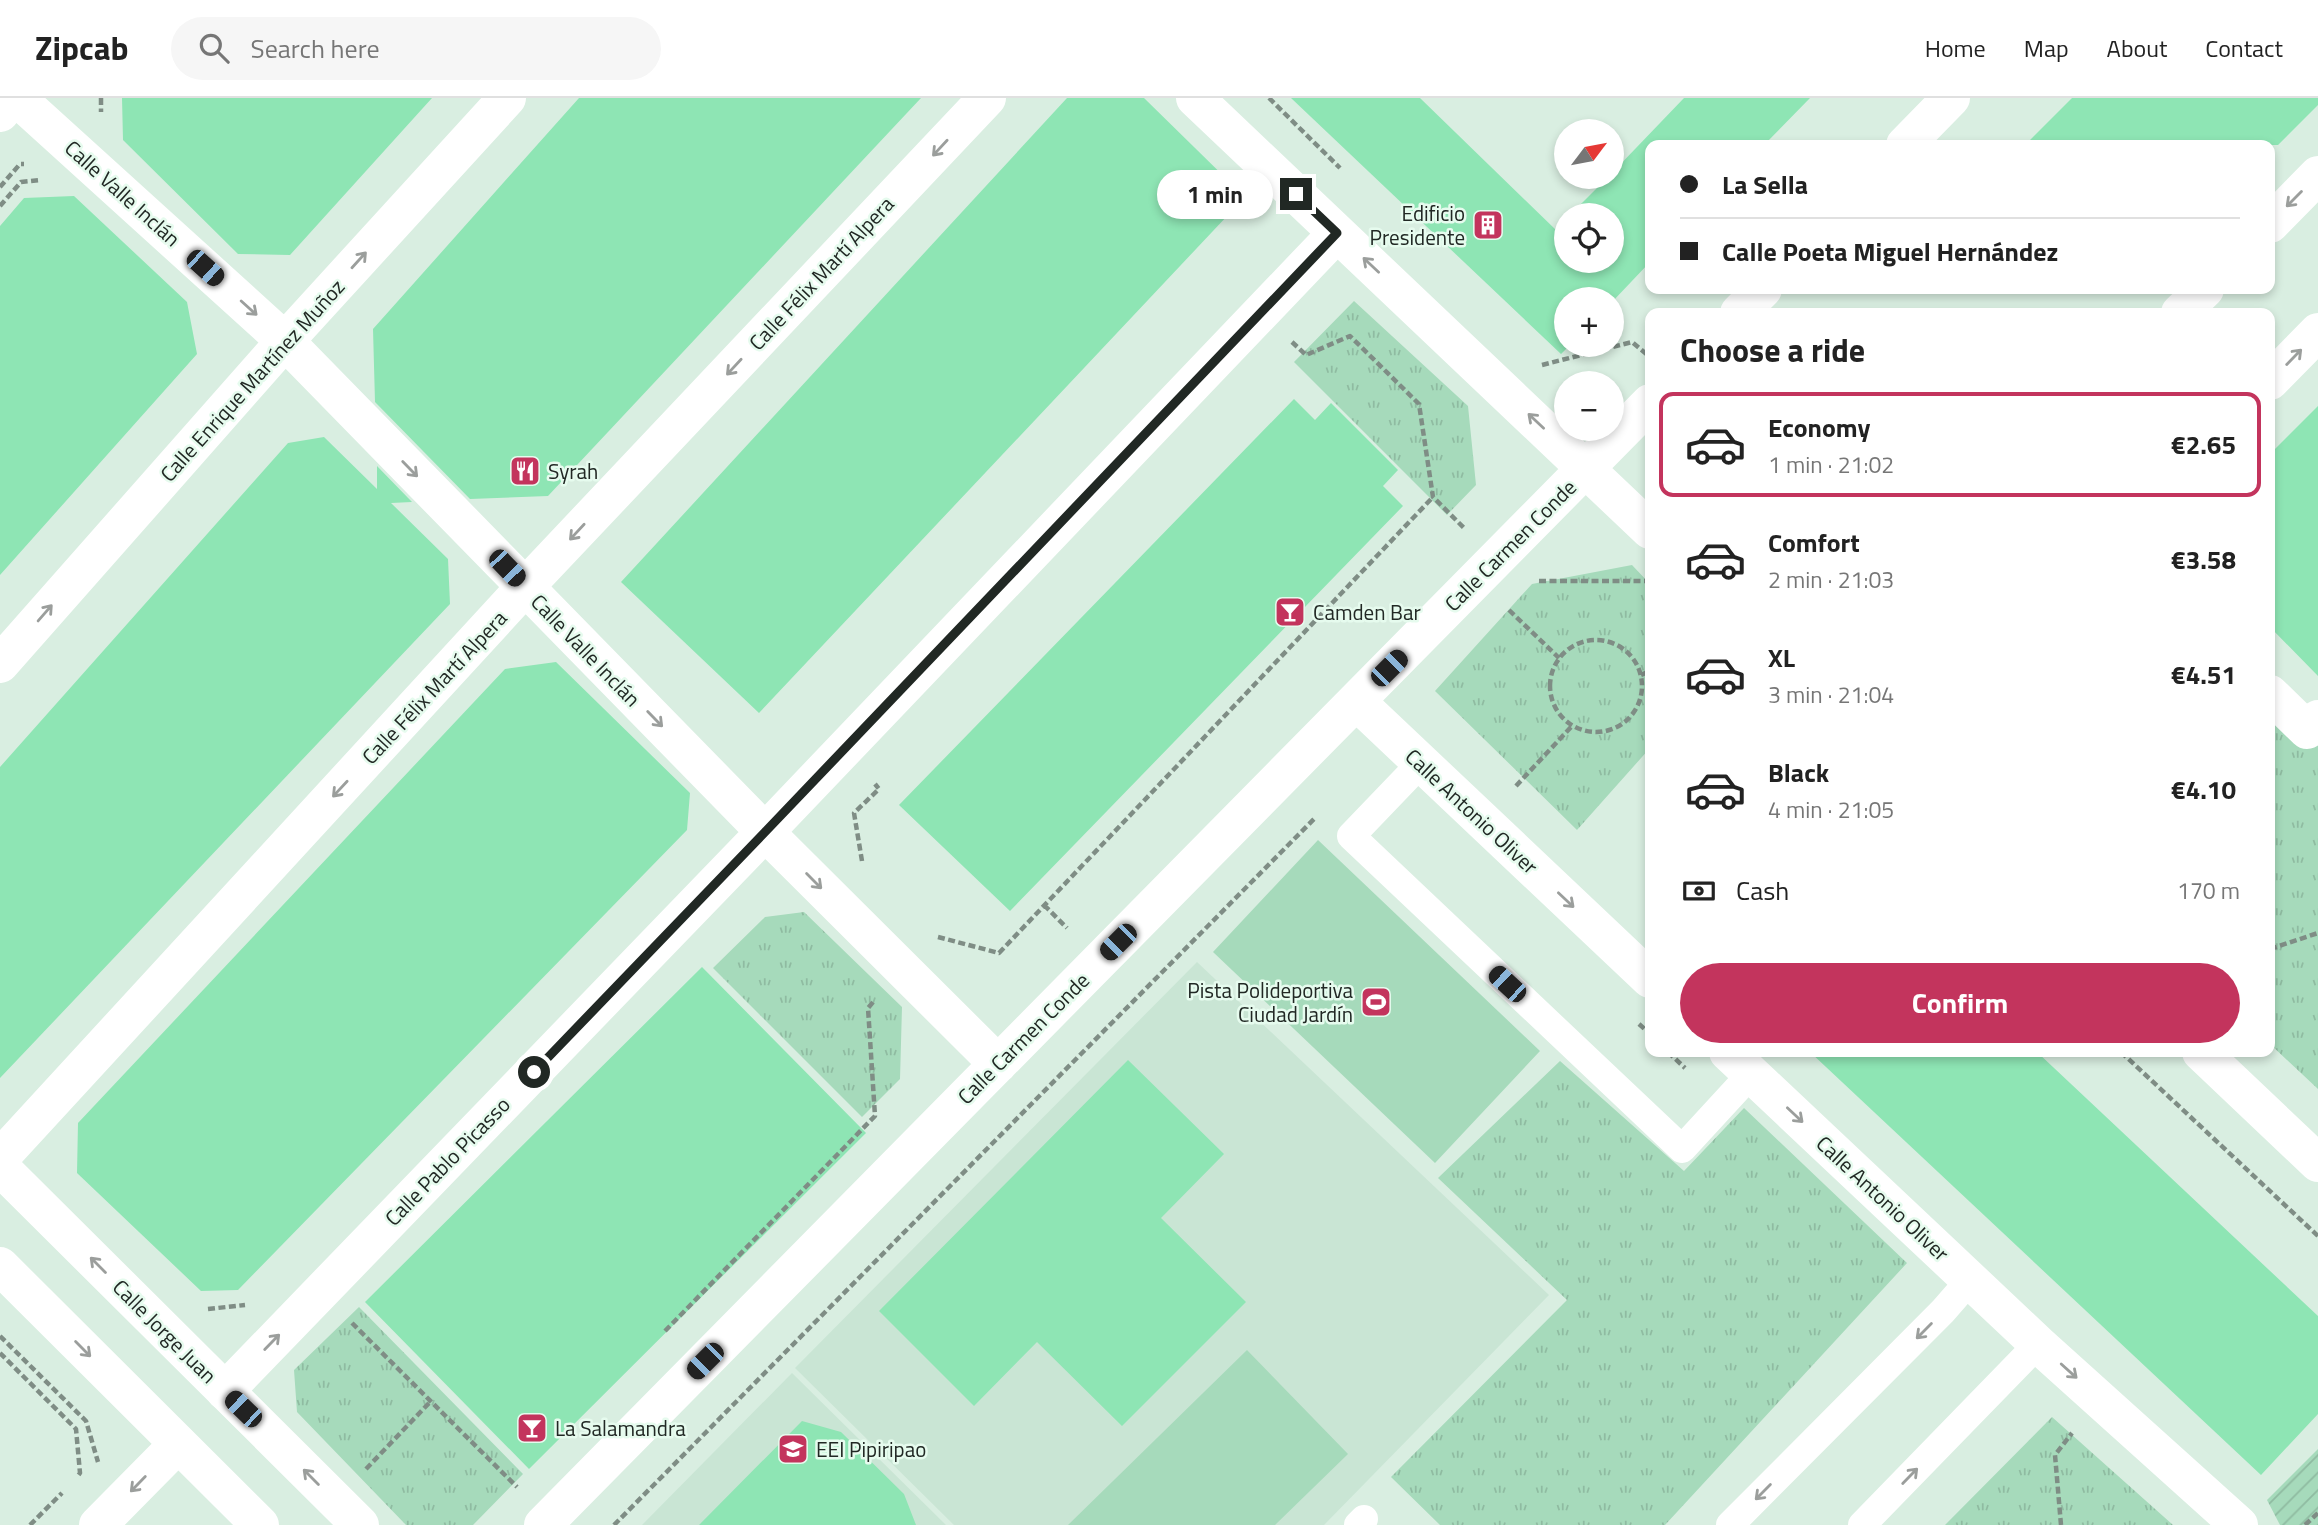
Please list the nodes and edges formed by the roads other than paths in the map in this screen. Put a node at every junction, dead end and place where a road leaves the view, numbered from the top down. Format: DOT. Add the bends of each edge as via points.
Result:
graph roads {
  1 [pos="15,98"];
  2 [pos="507,98"];
  3 [pos="987,98"];
  4 [pos="1195,98"];
  5 [pos="1951,98"];
  6 [pos="0,113"];
  7 [pos="1910,140"];
  8 [pos="2318,175"];
  9 [pos="2275,219"];
  10 [pos="1337,233"];
  11 [pos="1758,294"];
  12 [pos="2199,294"];
  13 [pos="1744,308"];
  14 [pos="2185,308"];
  15 [pos="2318,332"];
  16 [pos="285,341"];
  17 [pos="2275,376"];
  18 [pos="1645,408"];
  19 [pos="1586,468"];
  20 [pos="1645,525"];
  21 [pos="525,587"];
  22 [pos="0,664"];
  23 [pos="2275,699"];
  24 [pos="1356,701"];
  25 [pos="2318,719"];
  26 [pos="1421,763"];
  27 [pos="765,832"];
  28 [pos="1645,974"];
  29 [pos="2206,1057"];
  30 [pos="1740,1063"];
  31 [pos="998,1064"];
  32 [pos="0,1158"];
  33 [pos="2318,1163"];
  34 [pos="0,1167"];
  35 [pos="0,1266"];
  36 [pos="1970,1280"];
  37 [pos="2039,1344"];
  38 [pos="225,1391"];
  39 [pos="178,1444"];
  40 [pos="106,1517"];
  41 [pos="355,1520"];
  42 [pos="546,1522"];
  43 [pos="260,1525"];
  44 [pos="1730,1525"];
  45 [pos="1862,1525"];
  46 [pos="2239,1525"];
  1 -- 6 [label="street"];
  1 -- 16 [label="street, Calle Valle Inclán, one-way"];
  16 -- 2 [label="street, Calle Enrique Martínez Muñoz, one-way"];
  3 -- 21 [label="street, Calle Félix Martí Alpera, one-way"];
  4 -- 10 [label="street"];
  5 -- 7 [label="street"];
  8 -- 9 [label="street, one-way"];
  19 -- 10 [label="street, one-way"];
  10 -- 27 [label="street, Calle Pablo Picasso"];
  11 -- 13 [label="street"];
  12 -- 14 [label="street"];
  17 -- 15 [label="street, one-way"];
  16 -- 21 [label="street, Calle Valle Inclán, one-way"];
  22 -- 16 [label="street, Calle Enrique Martínez Muñoz, one-way"];
  18 -- 19 [label="street, Calle Carmen Conde"];
  19 -- 20 [label="street"];
  19 -- 24 [label="street, Calle Carmen Conde"];
  21 -- 27 [label="street, Calle Valle Inclán, one-way"];
  21 -- 32 [label="street, Calle Félix Martí Alpera, one-way"];
  23 -- 25 [label="street" via="2307,730"];
  24 -- 26 [label="street, Calle Antonio Oliver"];
  24 -- 31 [label="street, Calle Carmen Conde"];
  26 -- 28 [label="street, Calle Antonio Oliver, one-way"];
  26 -- 30 [label="lane" via="1352,836 1682,1149"];
  27 -- 31 [label="street, Calle Valle Inclán, one-way"];
  38 -- 27 [label="street, Calle Pablo Picasso, one-way"];
  29 -- 33 [label="street"];
  30 -- 36 [label="street, Calle Antonio Oliver, one-way"];
  31 -- 42 [label="street, Calle Carmen Conde"];
  38 -- 34 [label="street, Calle Jorge Juan, one-way"];
  35 -- 39 [label="street, one-way"];
  36 -- 37 [label="street, Calle Antonio Oliver"];
  36 -- 44 [label="lane, one-way"];
  45 -- 37 [label="lane, one-way"];
  37 -- 46 [label="street, Calle Antonio Oliver, one-way"];
  41 -- 38 [label="street, Calle Jorge Juan, one-way"];
  39 -- 40 [label="street, one-way"];
  39 -- 43 [label="street"];
}
